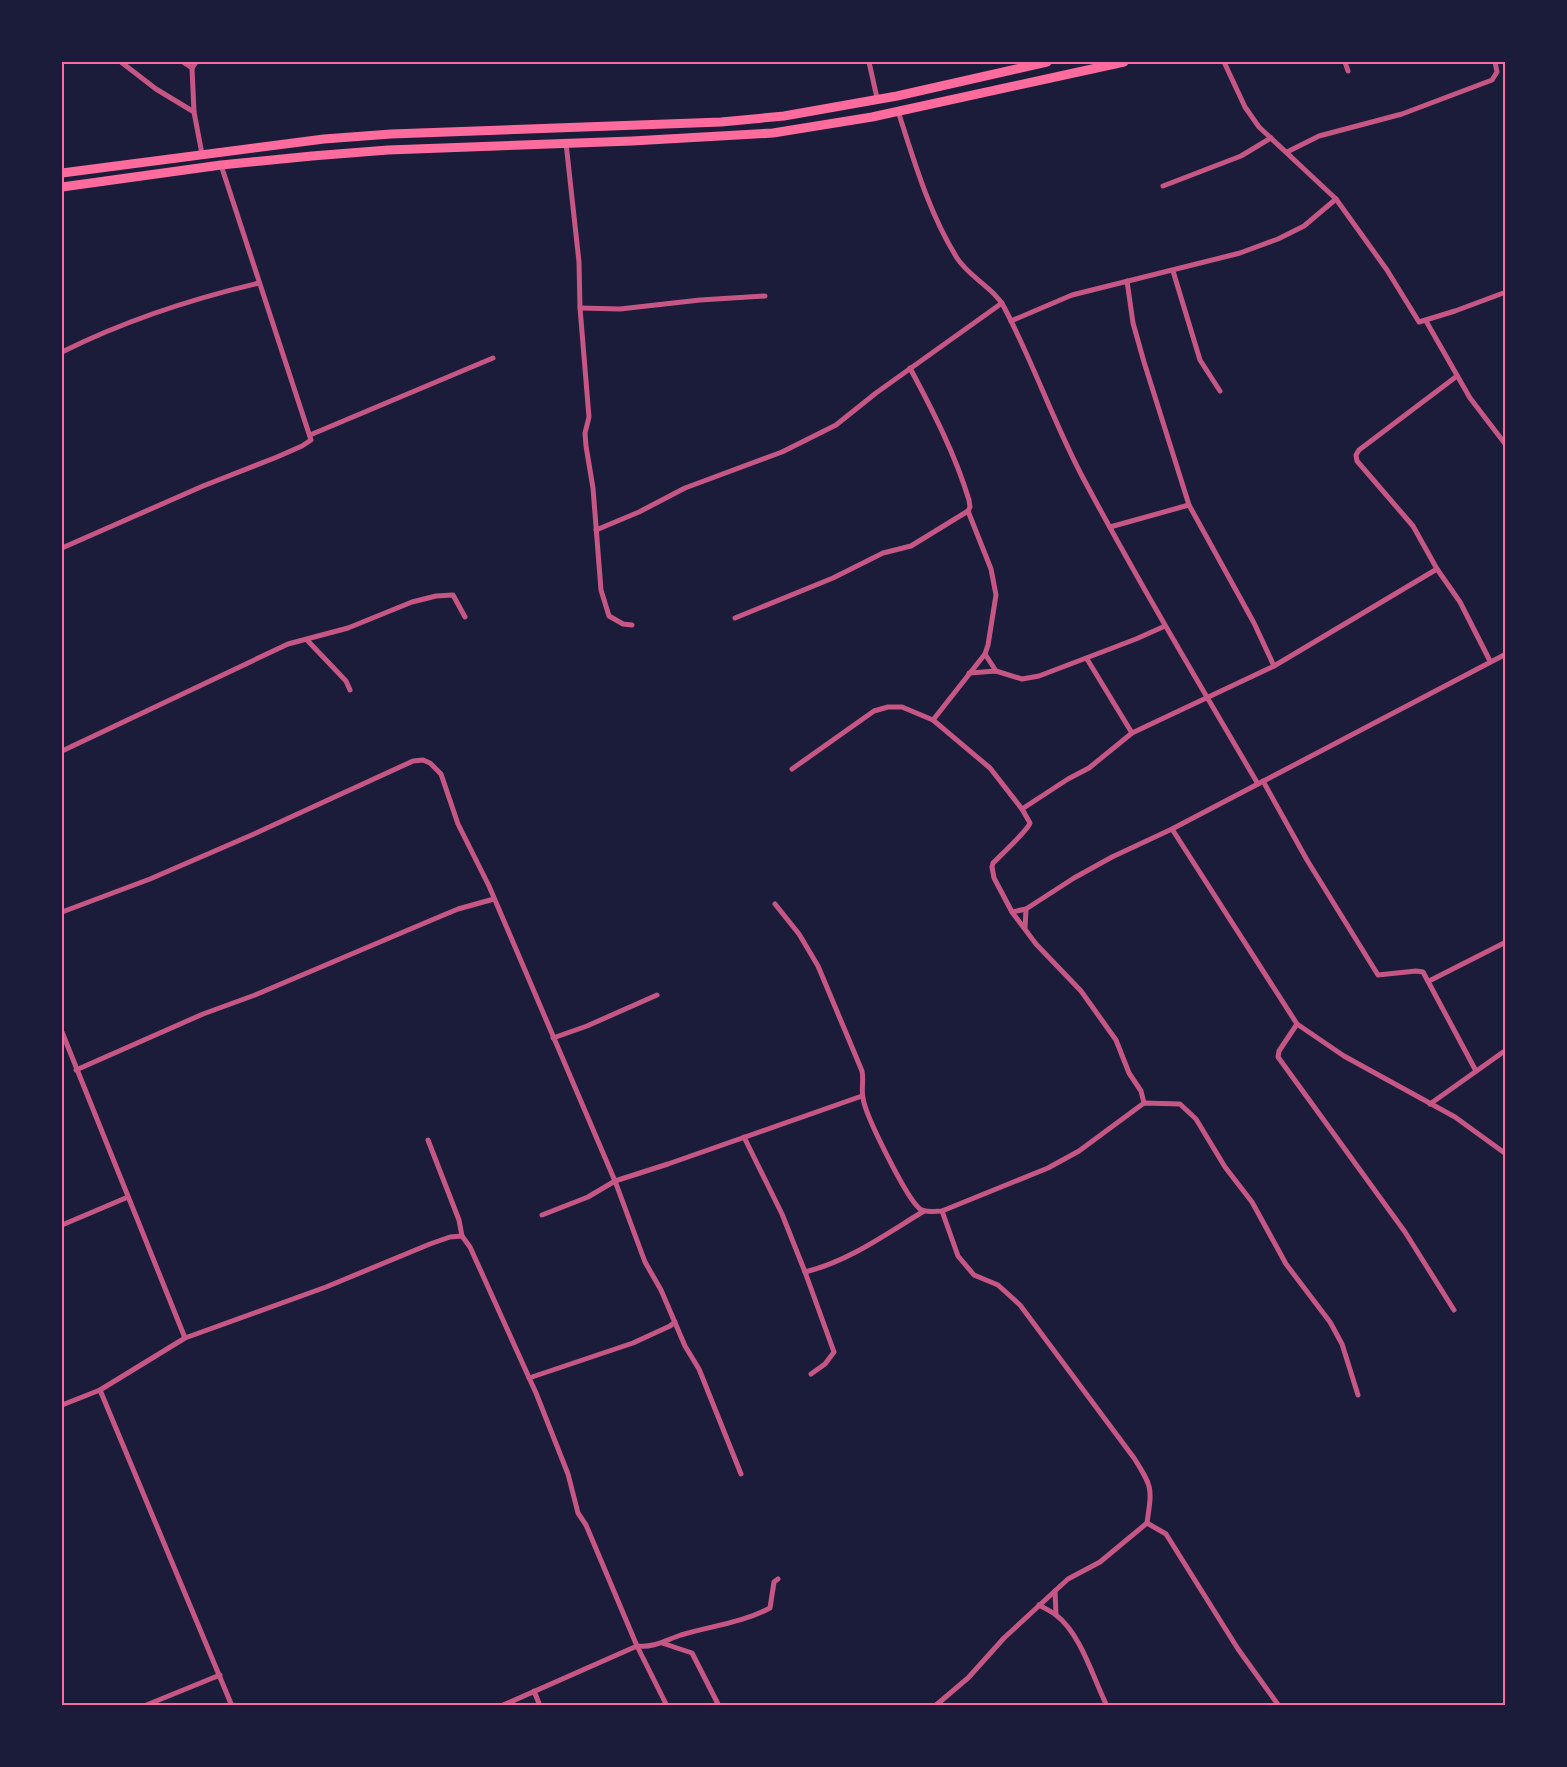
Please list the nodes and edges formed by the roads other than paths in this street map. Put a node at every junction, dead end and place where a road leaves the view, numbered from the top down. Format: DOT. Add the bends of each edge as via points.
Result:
graph roads {
  1 [pos="121,62"];
  2 [pos="183,62"];
  3 [pos="196,62"];
  4 [pos="869,62"];
  5 [pos="1047,62"];
  6 [pos="1124,62"];
  7 [pos="1224,62"];
  8 [pos="1345,62"];
  9 [pos="1495,62"];
  10 [pos="1026,64"];
  11 [pos="192,68"];
  12 [pos="1348,71"];
  13 [pos="877,99"];
  14 [pos="898,111"];
  15 [pos="194,112"];
  16 [pos="1271,138"];
  17 [pos="566,143"];
  18 [pos="1287,153"];
  19 [pos="202,154"];
  20 [pos="221,165"];
  21 [pos="62,173"];
  22 [pos="1163,186"];
  23 [pos="62,187"];
  24 [pos="1336,199"];
  25 [pos="1173,271"];
  26 [pos="1127,281"];
  27 [pos="259,283"];
  28 [pos="1506,292"];
  29 [pos="765,296"];
  30 [pos="1002,303"];
  31 [pos="580,308"];
  32 [pos="1011,321"];
  33 [pos="1426,321"];
  34 [pos="62,352"];
  35 [pos="493,358"];
  36 [pos="910,368"];
  37 [pos="1457,376"];
  38 [pos="1220,391"];
  39 [pos="310,435"];
  40 [pos="1506,445"];
  41 [pos="1189,505"];
  42 [pos="968,512"];
  43 [pos="1110,527"];
  44 [pos="596,530"];
  45 [pos="62,548"];
  46 [pos="1437,568"];
  47 [pos="465,617"];
  48 [pos="735,618"];
  49 [pos="632,625"];
  50 [pos="1165,626"];
  51 [pos="307,639"];
  52 [pos="985,654"];
  53 [pos="1506,654"];
  54 [pos="1087,659"];
  55 [pos="1490,661"];
  56 [pos="1274,666"];
  57 [pos="996,671"];
  58 [pos="969,674"];
  59 [pos="350,690"];
  60 [pos="1207,697"];
  61 [pos="933,720"];
  62 [pos="1132,733"];
  63 [pos="62,752"];
  64 [pos="792,769"];
  65 [pos="1261,783"];
  66 [pos="1022,809"];
  67 [pos="1172,829"];
  68 [pos="494,899"];
  69 [pos="775,904"];
  70 [pos="1026,909"];
  71 [pos="62,912"];
  72 [pos="1012,912"];
  73 [pos="1025,928"];
  74 [pos="1506,942"];
  75 [pos="1429,981"];
  76 [pos="657,995"];
  77 [pos="1297,1024"];
  78 [pos="62,1032"];
  79 [pos="553,1038"];
  80 [pos="1506,1050"];
  81 [pos="76,1070"];
  82 [pos="1476,1071"];
  83 [pos="862,1096"];
  84 [pos="1144,1103"];
  85 [pos="1430,1104"];
  86 [pos="744,1137"];
  87 [pos="428,1140"];
  88 [pos="1506,1154"];
  89 [pos="615,1180"];
  90 [pos="128,1197"];
  91 [pos="924,1211"];
  92 [pos="942,1211"];
  93 [pos="542,1215"];
  94 [pos="62,1225"];
  95 [pos="462,1236"];
  96 [pos="805,1272"];
  97 [pos="1454,1310"];
  98 [pos="675,1322"];
  99 [pos="185,1338"];
  100 [pos="811,1374"];
  101 [pos="529,1378"];
  102 [pos="100,1390"];
  103 [pos="1358,1395"];
  104 [pos="62,1404"];
  105 [pos="741,1474"];
  106 [pos="1147,1523"];
  107 [pos="778,1579"];
  108 [pos="1055,1591"];
  109 [pos="1039,1605"];
  110 [pos="1056,1615"];
  111 [pos="662,1643"];
  112 [pos="637,1646"];
  113 [pos="220,1675"];
  114 [pos="534,1691"];
  115 [pos="144,1706"];
  116 [pos="232,1706"];
  117 [pos="501,1706"];
  118 [pos="540,1706"];
  119 [pos="667,1706"];
  120 [pos="718,1706"];
  121 [pos="935,1706"];
  122 [pos="1107,1706"];
  123 [pos="1279,1706"];
  1 -- 15 [label="street"];
  2 -- 11 [label="street"];
  3 -- 11 [label="street"];
  4 -- 13 [label="street"];
  5 -- 10 [label="main road"];
  6 -- 14 [label="main road"];
  7 -- 16 [label="street" via="1245,107"];
  8 -- 12 [label="street"];
  9 -- 18 [label="street" via="1497,72 1491,80 1402,114 1319,136"];
  10 -- 13 [label="main road"];
  11 -- 15 [label="street"];
  13 -- 19 [label="main road" via="784,117 391,134"];
  14 -- 17 [label="main road" via="773,133"];
  14 -- 30 [label="street" via="932,207 957,258"];
  15 -- 19 [label="street"];
  16 -- 18 [label="street"];
  16 -- 22 [label="street" via="1233,159"];
  17 -- 20 [label="main road" via="388,150"];
  17 -- 31 [label="street"];
  18 -- 24 [label="street"];
  19 -- 21 [label="main road"];
  20 -- 23 [label="main road"];
  20 -- 27 [label="street"];
  24 -- 25 [label="street" via="1304,226 1278,239"];
  24 -- 33 [label="street" via="1388,270 1416,318"];
  25 -- 26 [label="street"];
  25 -- 38 [label="street" via="1200,360"];
  26 -- 32 [label="street" via="1072,295"];
  26 -- 41 [label="street" via="1144,362"];
  27 -- 34 [label="street" via="130,322"];
  27 -- 39 [label="street"];
  28 -- 33 [label="street"];
  29 -- 31 [label="street" via="620,309"];
  30 -- 32 [label="street"];
  30 -- 36 [label="street"];
  31 -- 44 [label="street" via="589,417 585,433"];
  32 -- 43 [label="street" via="1078,468"];
  33 -- 37 [label="street"];
  35 -- 39 [label="street"];
  36 -- 42 [label="street" via="952,454 969,500"];
  36 -- 44 [label="street" via="836,425 782,452 685,488"];
  37 -- 40 [label="street"];
  37 -- 46 [label="street" via="1356,455 1413,526"];
  39 -- 45 [label="street" via="311,440 278,457"];
  41 -- 43 [label="street"];
  41 -- 56 [label="street"];
  42 -- 48 [label="street" via="911,546 883,554"];
  42 -- 52 [label="street" via="991,568 996,595"];
  43 -- 50 [label="street"];
  44 -- 49 [label="street" via="602,590 609,616"];
  46 -- 55 [label="street" via="1460,602"];
  46 -- 56 [label="street"];
  47 -- 51 [label="street" via="456,598 447,594 412,602 348,628"];
  50 -- 54 [label="street"];
  50 -- 60 [label="street"];
  51 -- 59 [label="street"];
  51 -- 63 [label="street" via="267,652"];
  52 -- 57 [label="street"];
  52 -- 58 [label="street"];
  53 -- 55 [label="street"];
  54 -- 57 [label="street" via="1029,678"];
  54 -- 62 [label="street"];
  55 -- 65 [label="street"];
  56 -- 60 [label="street"];
  57 -- 58 [label="street"];
  58 -- 61 [label="street"];
  60 -- 62 [label="street"];
  60 -- 65 [label="street"];
  61 -- 64 [label="street" via="902,707 881,708"];
  61 -- 66 [label="street" via="990,768"];
  62 -- 66 [label="street" via="1089,768"];
  65 -- 67 [label="street"];
  65 -- 75 [label="street" via="1378,975 1416,970 1424,972"];
  66 -- 72 [label="street" via="1030,826 992,867"];
  67 -- 70 [label="street" via="1103,862"];
  67 -- 77 [label="street"];
  68 -- 71 [label="street" via="458,824 441,774 423,760 413,761 150,879"];
  68 -- 79 [label="street"];
  68 -- 81 [label="street" via="193,1018"];
  69 -- 83 [label="street" via="818,966 862,1071"];
  70 -- 72 [label="street"];
  70 -- 73 [label="street"];
  72 -- 73 [label="street"];
  73 -- 84 [label="street" via="1081,991 1116,1041"];
  74 -- 75 [label="street"];
  75 -- 82 [label="street"];
  76 -- 79 [label="street"];
  77 -- 85 [label="street" via="1344,1056"];
  77 -- 97 [label="street" via="1278,1057 1405,1232"];
  78 -- 81 [label="street"];
  79 -- 89 [label="street"];
  80 -- 82 [label="street"];
  81 -- 90 [label="street"];
  82 -- 85 [label="street"];
  83 -- 86 [label="street"];
  83 -- 91 [label="street" via="898,1177 911,1200"];
  84 -- 92 [label="street" via="1079,1151 1048,1168"];
  84 -- 103 [label="street" via="1179,1104 1196,1119 1252,1202 1286,1264 1330,1322 1342,1344"];
  85 -- 88 [label="street"];
  86 -- 89 [label="street"];
  86 -- 96 [label="street"];
  87 -- 95 [label="street"];
  89 -- 93 [label="street" via="588,1197"];
  89 -- 98 [label="street" via="645,1262"];
  90 -- 94 [label="street"];
  90 -- 99 [label="street"];
  91 -- 92 [label="street"];
  91 -- 96 [label="street" via="874,1243"];
  92 -- 106 [label="street" via="958,1256 974,1275 998,1285 1020,1305 1146,1477 1152,1492"];
  95 -- 99 [label="street" via="430,1244"];
  95 -- 101 [label="street"];
  96 -- 100 [label="street" via="834,1352"];
  98 -- 101 [label="street" via="633,1343"];
  98 -- 105 [label="street" via="699,1369"];
  99 -- 102 [label="street"];
  101 -- 112 [label="street" via="568,1474 578,1513"];
  102 -- 104 [label="street"];
  102 -- 113 [label="street"];
  106 -- 108 [label="street" via="1100,1562 1068,1579"];
  106 -- 123 [label="street" via="1166,1534"];
  107 -- 111 [label="street" via="774,1582 770,1608 750,1618"];
  108 -- 109 [label="street"];
  108 -- 110 [label="street"];
  109 -- 110 [label="street"];
  109 -- 121 [label="street"];
  110 -- 122 [label="street" via="1090,1665"];
  111 -- 112 [label="street"];
  111 -- 120 [label="street" via="692,1653"];
  112 -- 114 [label="street"];
  112 -- 119 [label="street"];
  113 -- 115 [label="street"];
  113 -- 116 [label="street"];
  114 -- 117 [label="street"];
  114 -- 118 [label="street"];
}
